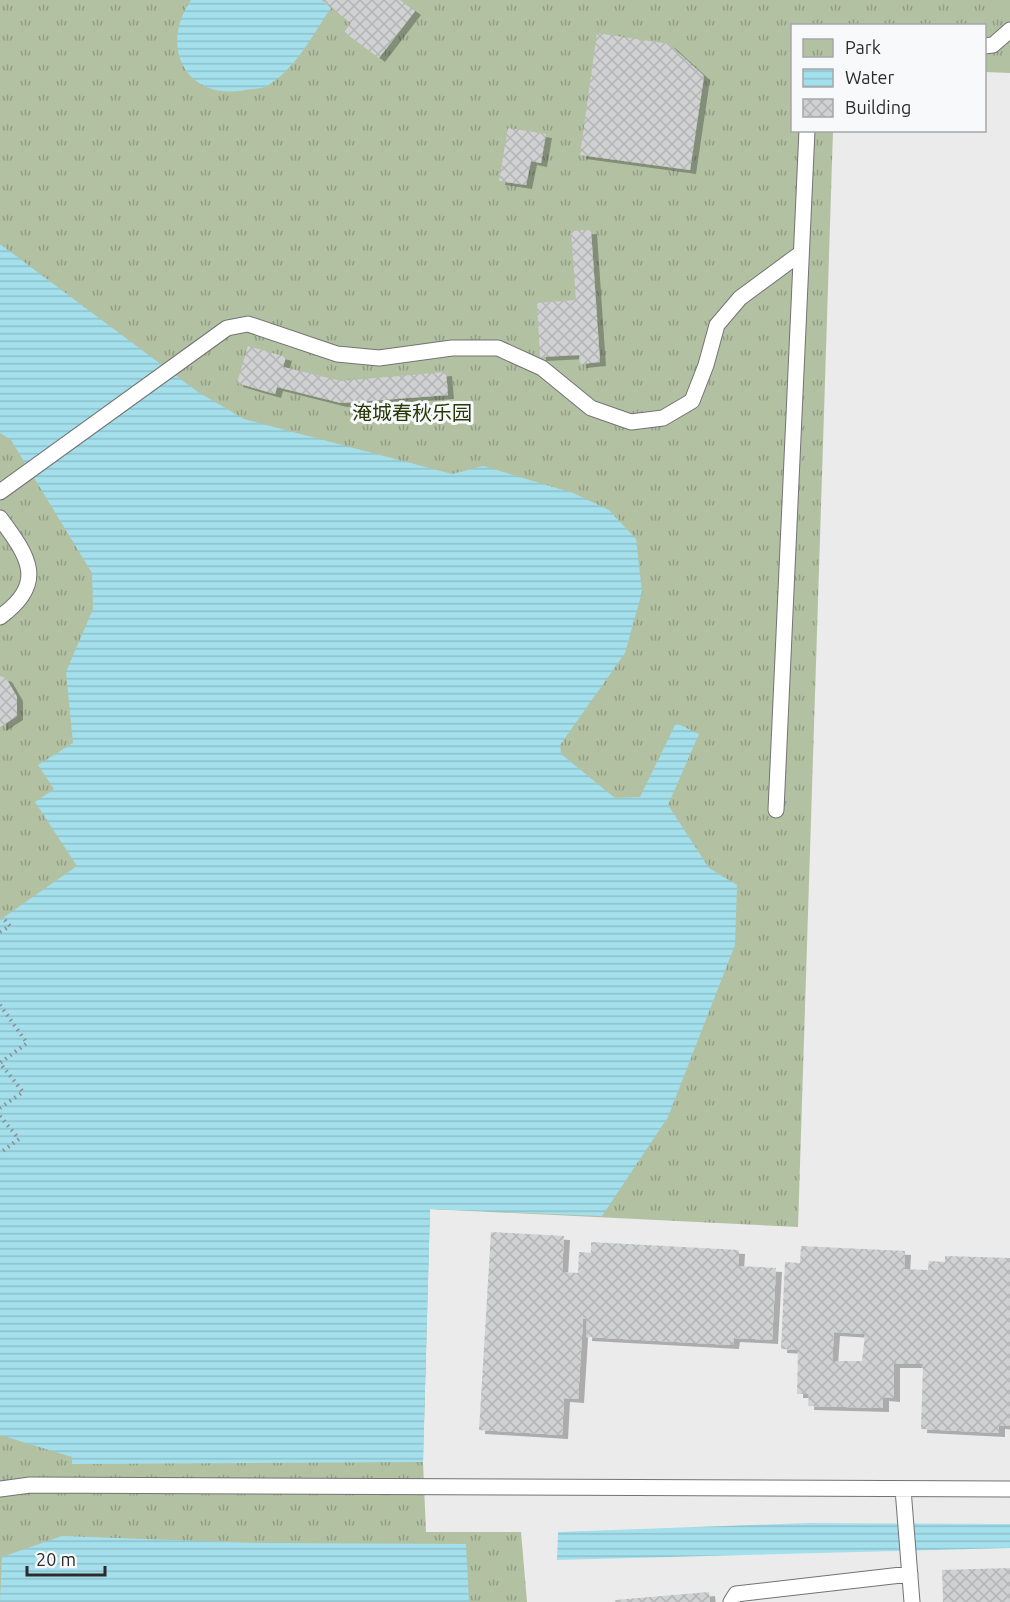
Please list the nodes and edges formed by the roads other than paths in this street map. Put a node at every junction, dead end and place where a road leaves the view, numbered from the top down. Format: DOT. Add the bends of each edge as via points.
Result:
graph roads {
  1 [pos="1010,30"];
  2 [pos="986,46"];
  3 [pos="807,132"];
  4 [pos="801,253"];
  5 [pos="0,492"];
  6 [pos="0,518"];
  7 [pos="0,617"];
  8 [pos="776,810"];
  9 [pos="0,1489"];
  10 [pos="903,1489"];
  11 [pos="1010,1489"];
  12 [pos="910,1574"];
  13 [pos="731,1602"];
  14 [pos="912,1602"];
  1 -- 2 [label="lane" via="993,45"];
  3 -- 4 [label="lane"];
  4 -- 5 [label="lane" via="740,298 717,325 692,401 663,418 631,422 591,408 542,368 498,348 452,348 379,358 337,354 248,324 227,328"];
  4 -- 8 [label="lane"];
  6 -- 7 [label="lane" via="22,548 31,571 28,588 17,605"];
  9 -- 10 [label="lane" via="30,1485"];
  10 -- 11 [label="lane"];
  10 -- 12 [label="lane"];
  12 -- 13 [label="lane" via="736,1594"];
  12 -- 14 [label="lane"];
}
